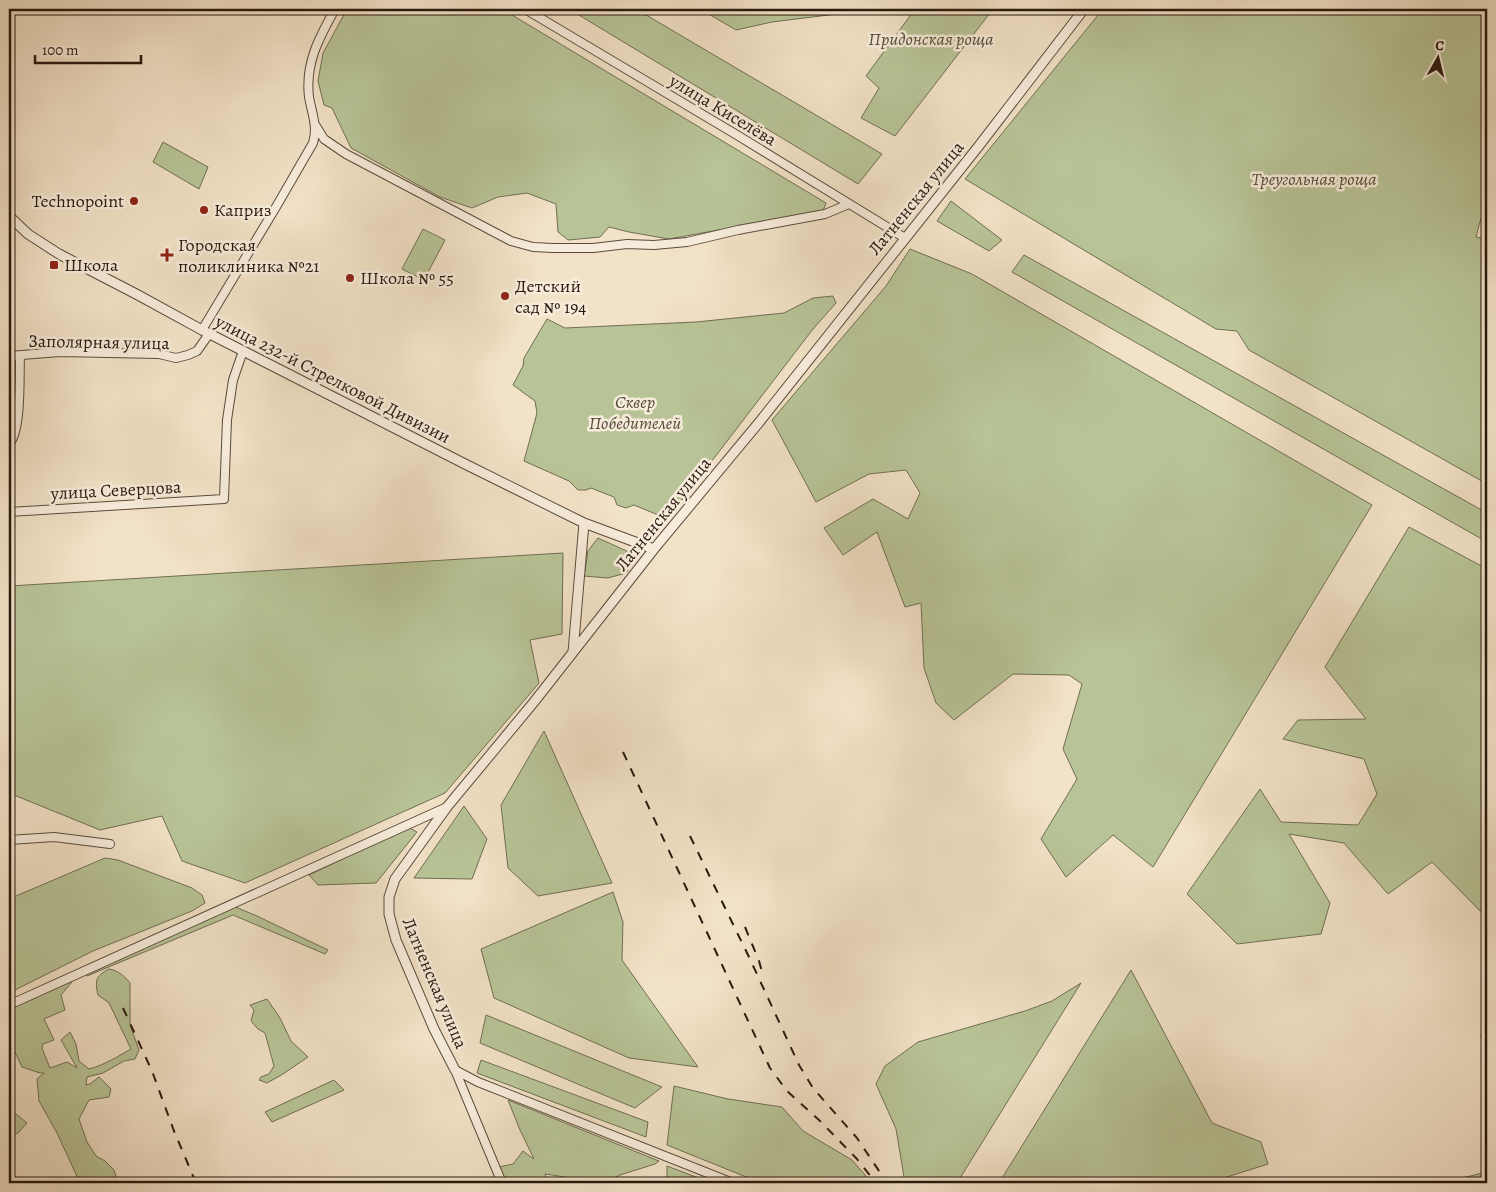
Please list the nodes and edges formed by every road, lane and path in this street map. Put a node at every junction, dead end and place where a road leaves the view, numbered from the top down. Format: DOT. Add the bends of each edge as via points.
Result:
graph roads {
  1 [pos="335,9"];
  2 [pos="525,9"];
  3 [pos="1084,9"];
  4 [pos="316,126"];
  5 [pos="849,204"];
  6 [pos="9,216"];
  7 [pos="905,238"];
  8 [pos="205,332"];
  9 [pos="243,351"];
  10 [pos="9,356"];
  11 [pos="20,356"];
  12 [pos="9,444"];
  13 [pos="9,512"];
  14 [pos="584,523"];
  15 [pos="654,549"];
  16 [pos="573,652"];
  17 [pos="447,807"];
  18 [pos="9,840"];
  19 [pos="110,844"];
  20 [pos="9,1005"];
  21 [pos="455,1070"];
  22 [pos="502,1183"];
  23 [pos="733,1183"];
  1 -- 4 [label="street" via="311,57 308,70 309,97"];
  2 -- 5 [label="street, улица Киселёва"];
  3 -- 7 [label="street, Латненская улица"];
  4 -- 5 [label="street" via="324,139 346,154 511,241 533,247 593,248 687,242 825,214"];
  4 -- 8 [label="street" via="313,143"];
  5 -- 7 [label="street, улица Киселёва"];
  6 -- 8 [label="street, улица 232-й Стрелковой Дивизии" via="28,234 58,254"];
  7 -- 15 [label="street, Латненская улица"];
  8 -- 9 [label="street, улица 232-й Стрелковой Дивизии"];
  8 -- 11 [label="street, Заполярная улица" via="197,351 176,358 159,354 70,352"];
  9 -- 13 [label="street, улица Северцова" via="233,380 226,420 224,499"];
  9 -- 14 [label="street, улица 232-й Стрелковой Дивизии"];
  10 -- 11 [label="street, Заполярная улица"];
  11 -- 12 [label="street" via="18,422"];
  14 -- 15 [label="street, улица 232-й Стрелковой Дивизии"];
  14 -- 16 [label="street"];
  15 -- 16 [label="street, Латненская улица"];
  16 -- 17 [label="street, Латненская улица"];
  17 -- 20 [label="street"];
  17 -- 21 [label="street, Латненская улица" via="395,879 389,914 396,940"];
  18 -- 19 [label="street" via="54,836"];
  21 -- 22 [label="street, Латненская улица"];
  21 -- 23 [label="street, Латненская улица"];
}
